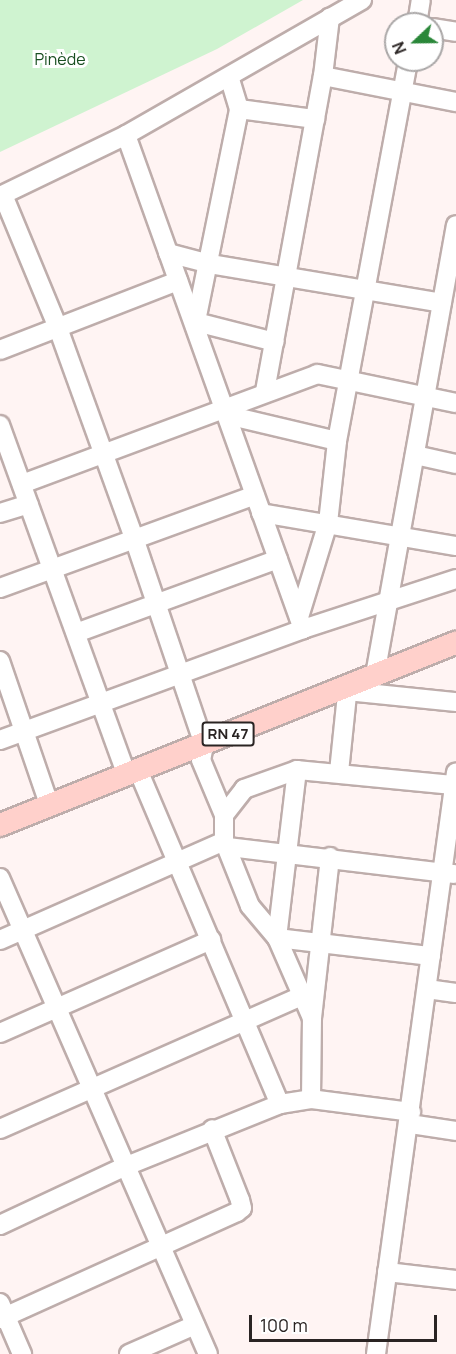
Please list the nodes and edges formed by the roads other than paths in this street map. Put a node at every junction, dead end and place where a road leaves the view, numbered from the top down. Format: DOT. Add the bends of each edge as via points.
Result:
graph roads {
  1 [pos="362,0"];
  2 [pos="330,17"];
  3 [pos="405,72"];
  4 [pos="229,76"];
  5 [pos="323,76"];
  6 [pos="401,91"];
  7 [pos="456,102"];
  8 [pos="239,109"];
  9 [pos="315,120"];
  10 [pos="126,135"];
  11 [pos="2,196"];
  12 [pos="456,225"];
  13 [pos="168,253"];
  14 [pos="210,264"];
  15 [pos="288,278"];
  16 [pos="178,281"];
  17 [pos="365,291"];
  18 [pos="442,303"];
  19 [pos="196,324"];
  20 [pos="448,325"];
  21 [pos="58,328"];
  22 [pos="275,342"];
  23 [pos="0,350"];
  24 [pos="350,378"];
  25 [pos="265,391"];
  26 [pos="426,396"];
  27 [pos="456,403"];
  28 [pos="225,411"];
  29 [pos="1,430"];
  30 [pos="337,441"];
  31 [pos="104,451"];
  32 [pos="415,455"];
  33 [pos="456,464"];
  34 [pos="22,484"];
  35 [pos="255,495"];
  36 [pos="29,504"];
  37 [pos="0,513"];
  38 [pos="261,513"];
  39 [pos="328,524"];
  40 [pos="399,536"];
  41 [pos="134,538"];
  42 [pos="456,546"];
  43 [pos="278,559"];
  44 [pos="52,568"];
  45 [pos="456,579"];
  46 [pos="0,588"];
  47 [pos="385,602"];
  48 [pos="157,605"];
  49 [pos="301,623"];
  50 [pos="76,633"];
  51 [pos="456,643"];
  52 [pos="0,661"];
  53 [pos="375,675"];
  54 [pos="179,678"];
  55 [pos="347,688"];
  56 [pos="456,702"];
  57 [pos="102,706"];
  58 [pos="24,732"];
  59 [pos="0,740"];
  60 [pos="204,745"];
  61 [pos="297,770"];
  62 [pos="133,772"];
  63 [pos="339,772"];
  64 [pos="455,779"];
  65 [pos="50,807"];
  66 [pos="224,815"];
  67 [pos="0,825"];
  68 [pos="226,844"];
  69 [pos="288,852"];
  70 [pos="330,857"];
  71 [pos="177,860"];
  72 [pos="450,873"];
  73 [pos="0,878"];
  74 [pos="23,930"];
  75 [pos="277,938"];
  76 [pos="0,940"];
  77 [pos="211,940"];
  78 [pos="319,943"];
  79 [pos="431,956"];
  80 [pos="427,989"];
  81 [pos="456,993"];
  82 [pos="302,996"];
  83 [pos="55,1009"];
  84 [pos="312,1018"];
  85 [pos="246,1020"];
  86 [pos="0,1034"];
  87 [pos="91,1088"];
  88 [pos="311,1099"];
  89 [pos="280,1104"];
  90 [pos="410,1118"];
  91 [pos="0,1129"];
  92 [pos="212,1129"];
  93 [pos="456,1131"];
  94 [pos="124,1167"];
  95 [pos="0,1225"];
  96 [pos="161,1247"];
  97 [pos="387,1272"];
  98 [pos="456,1280"];
  99 [pos="2,1313"];
  100 [pos="195,1325"];
  101 [pos="22,1354"];
  102 [pos="129,1354"];
  103 [pos="208,1354"];
  104 [pos="376,1354"];
  1 -- 2 [label="street"];
  2 -- 4 [label="street"];
  2 -- 5 [label="street"];
  3 -- 6 [label="street"];
  4 -- 8 [label="street"];
  4 -- 10 [label="street"];
  5 -- 6 [label="street"];
  5 -- 9 [label="street"];
  6 -- 7 [label="street"];
  6 -- 17 [label="street"];
  8 -- 9 [label="street"];
  8 -- 14 [label="street"];
  9 -- 15 [label="street"];
  10 -- 11 [label="street"];
  10 -- 13 [label="street"];
  11 -- 21 [label="street"];
  12 -- 18 [label="street"];
  13 -- 14 [label="street"];
  13 -- 16 [label="street"];
  14 -- 15 [label="street"];
  14 -- 19 [label="street"];
  15 -- 17 [label="street"];
  15 -- 22 [label="street"];
  16 -- 19 [label="street"];
  16 -- 21 [label="street"];
  17 -- 18 [label="street"];
  17 -- 24 [label="street"];
  18 -- 20 [label="street"];
  19 -- 22 [label="street"];
  19 -- 28 [label="street"];
  20 -- 26 [label="street"];
  21 -- 23 [label="street"];
  21 -- 31 [label="street"];
  22 -- 25 [label="street"];
  24 -- 25 [label="street" via="317,374"];
  24 -- 26 [label="street"];
  24 -- 30 [label="street"];
  25 -- 28 [label="street"];
  26 -- 27 [label="street"];
  26 -- 32 [label="street"];
  28 -- 30 [label="street"];
  28 -- 31 [label="street"];
  28 -- 35 [label="street"];
  29 -- 34 [label="street"];
  30 -- 39 [label="street"];
  31 -- 34 [label="street"];
  31 -- 41 [label="street"];
  32 -- 33 [label="street"];
  32 -- 40 [label="street"];
  34 -- 36 [label="street"];
  35 -- 38 [label="street"];
  35 -- 41 [label="street"];
  36 -- 37 [label="street"];
  36 -- 44 [label="street"];
  38 -- 39 [label="street"];
  38 -- 43 [label="street"];
  39 -- 40 [label="street"];
  39 -- 49 [label="street"];
  40 -- 42 [label="street"];
  40 -- 47 [label="street"];
  41 -- 44 [label="street"];
  41 -- 48 [label="street"];
  43 -- 48 [label="street"];
  43 -- 49 [label="street"];
  44 -- 46 [label="street"];
  44 -- 50 [label="street"];
  45 -- 47 [label="street"];
  47 -- 49 [label="street"];
  47 -- 53 [label="street"];
  48 -- 50 [label="street"];
  48 -- 54 [label="street"];
  49 -- 54 [label="street"];
  50 -- 57 [label="street"];
  51 -- 53 [label="main road, RN 47"];
  52 -- 58 [label="street"];
  53 -- 55 [label="main road, RN 47"];
  54 -- 57 [label="street"];
  54 -- 60 [label="street"];
  55 -- 56 [label="street"];
  55 -- 60 [label="main road, RN 47"];
  55 -- 63 [label="street"];
  57 -- 58 [label="street"];
  57 -- 62 [label="street"];
  58 -- 59 [label="street"];
  58 -- 65 [label="street"];
  60 -- 62 [label="main road, RN 47"];
  60 -- 66 [label="street" via="201,760"];
  61 -- 63 [label="street"];
  61 -- 66 [label="street" via="244,789"];
  61 -- 69 [label="street"];
  62 -- 65 [label="main road, RN 47"];
  62 -- 71 [label="street"];
  63 -- 64 [label="street"];
  64 -- 72 [label="street"];
  65 -- 67 [label="main road, RN 47"];
  66 -- 68 [label="street"];
  68 -- 69 [label="street"];
  68 -- 71 [label="street"];
  68 -- 75 [label="street" via="250,906"];
  69 -- 70 [label="street"];
  69 -- 75 [label="street"];
  70 -- 72 [label="street"];
  70 -- 78 [label="street"];
  71 -- 74 [label="street"];
  71 -- 77 [label="street"];
  72 -- 79 [label="street"];
  73 -- 74 [label="street"];
  74 -- 76 [label="street"];
  74 -- 83 [label="street"];
  75 -- 78 [label="street"];
  75 -- 82 [label="street"];
  77 -- 83 [label="street"];
  77 -- 85 [label="street"];
  78 -- 79 [label="street"];
  78 -- 84 [label="street"];
  79 -- 80 [label="street"];
  80 -- 81 [label="street"];
  80 -- 90 [label="street"];
  82 -- 84 [label="street"];
  82 -- 85 [label="street"];
  83 -- 86 [label="street"];
  83 -- 87 [label="street"];
  84 -- 88 [label="street"];
  85 -- 87 [label="street"];
  85 -- 89 [label="street"];
  87 -- 91 [label="street"];
  87 -- 94 [label="street"];
  88 -- 89 [label="street"];
  88 -- 90 [label="street"];
  89 -- 92 [label="street"];
  90 -- 93 [label="street"];
  90 -- 97 [label="street"];
  92 -- 94 [label="street"];
  92 -- 96 [label="street" via="242,1208"];
  94 -- 95 [label="street"];
  94 -- 96 [label="street"];
  96 -- 99 [label="street"];
  96 -- 100 [label="street"];
  97 -- 98 [label="street"];
  97 -- 104 [label="street"];
  99 -- 101 [label="street"];
  100 -- 102 [label="street"];
  100 -- 103 [label="street"];
}
